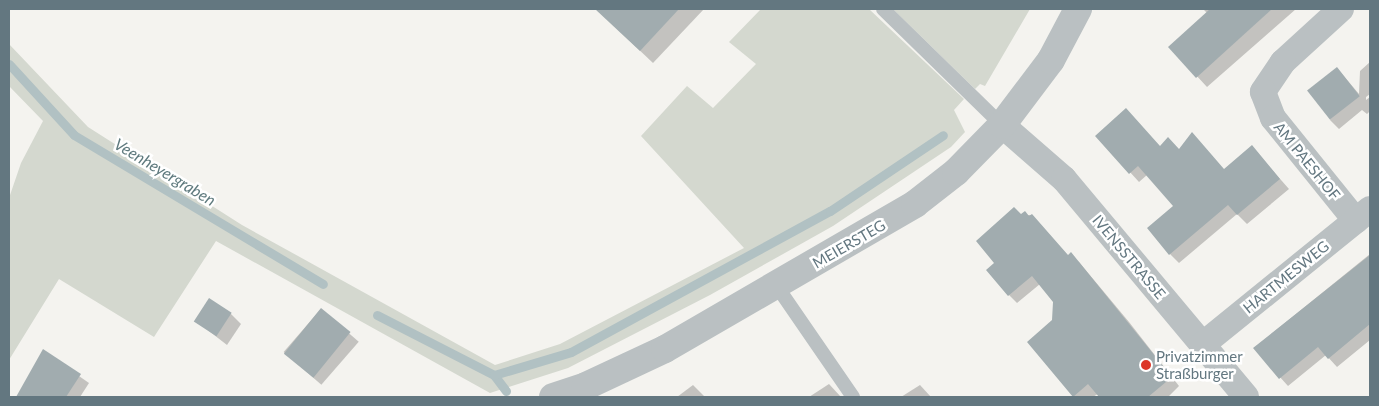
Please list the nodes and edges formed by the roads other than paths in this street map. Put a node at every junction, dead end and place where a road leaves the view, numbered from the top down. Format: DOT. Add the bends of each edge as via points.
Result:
graph roads {
  1 [pos="882,9"];
  2 [pos="1078,9"];
  3 [pos="1341,9"];
  4 [pos="1002,125"];
  5 [pos="1363,215"];
  6 [pos="776,285"];
  7 [pos="1202,345"];
  8 [pos="591,392"];
  9 [pos="553,397"];
  10 [pos="853,397"];
  11 [pos="1246,397"];
  1 -- 4 [label="lane"];
  2 -- 4 [label="street, MEIERSTEG" via="1051,60"];
  3 -- 5 [label="street, AM PAESHOF" via="1283,62 1263,92 1273,118"];
  4 -- 6 [label="street, MEIERSTEG" via="956,172 915,204"];
  4 -- 7 [label="street, IVENSSTRASSE" via="1064,179"];
  5 -- 7 [label="street, HARTMESWEG"];
  6 -- 8 [label="street, MEIERSTEG"];
  6 -- 10 [label="lane"];
  7 -- 11 [label="street, IVENSSTRASSE"];
  8 -- 9 [label="street, MEIERSTEG"];
}
